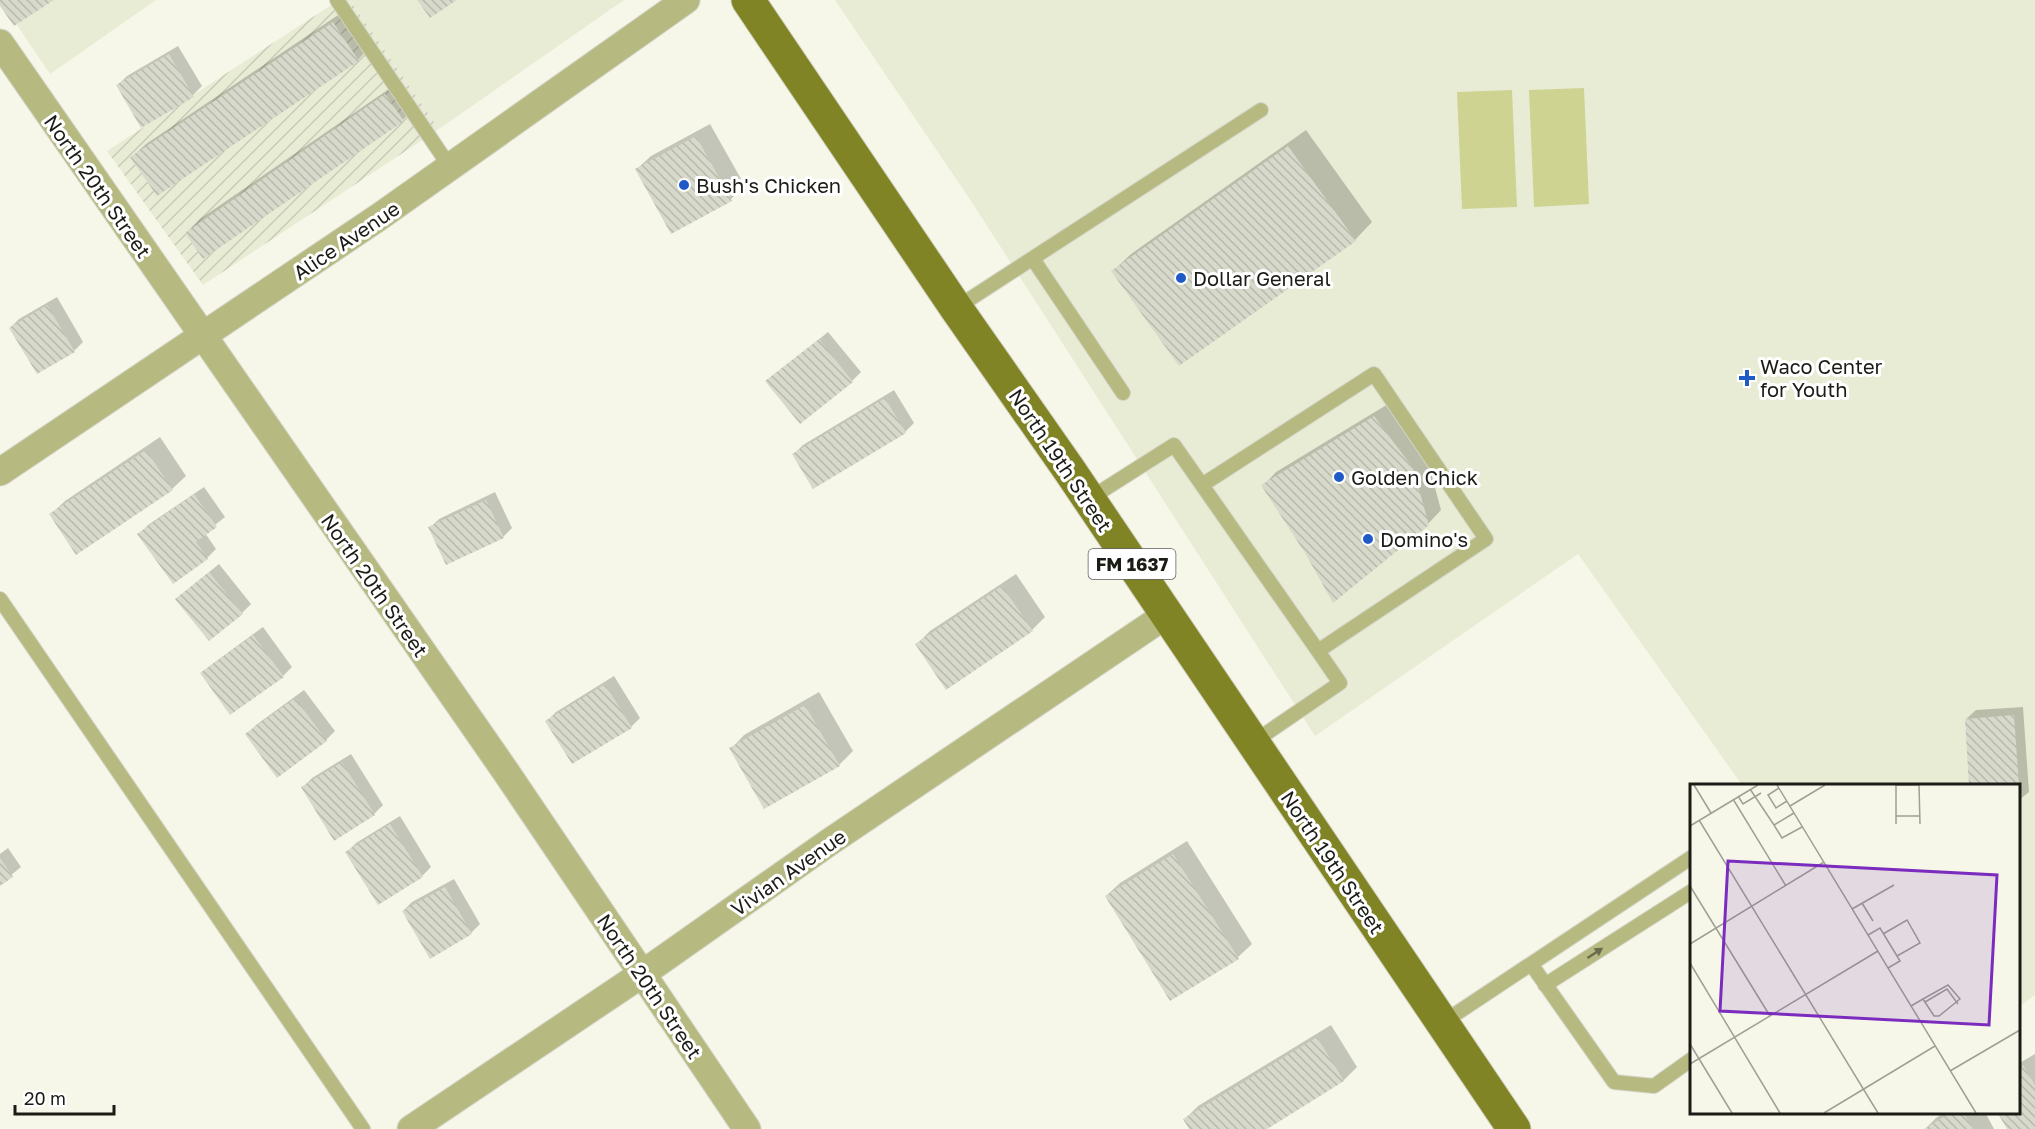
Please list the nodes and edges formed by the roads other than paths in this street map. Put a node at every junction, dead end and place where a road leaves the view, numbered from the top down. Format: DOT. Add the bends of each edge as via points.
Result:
graph roads {
  1 [pos="337,0"];
  2 [pos="686,0"];
  3 [pos="748,0"];
  4 [pos="0,43"];
  5 [pos="1261,110"];
  6 [pos="450,167"];
  7 [pos="1033,260"];
  8 [pos="956,308"];
  9 [pos="203,337"];
  10 [pos="1123,393"];
  11 [pos="0,472"];
  12 [pos="1202,485"];
  13 [pos="1089,500"];
  14 [pos="0,599"];
  15 [pos="1166,615"];
  16 [pos="1318,651"];
  17 [pos="1252,743"];
  18 [pos="1690,858"];
  19 [pos="1690,892"];
  20 [pos="1531,964"];
  21 [pos="642,974"];
  22 [pos="1545,985"];
  23 [pos="1442,1023"];
  24 [pos="1690,1060"];
  25 [pos="363,1129"];
  26 [pos="411,1129"];
  27 [pos="747,1129"];
  28 [pos="1514,1129"];
  1 -- 6 [label="lane"];
  2 -- 6 [label="street, Alice Avenue"];
  3 -- 8 [label="main road, North 19th Street / FM 1637"];
  4 -- 9 [label="street, North 20th Street"];
  5 -- 7 [label="lane"];
  6 -- 9 [label="street, Alice Avenue"];
  7 -- 8 [label="lane"];
  7 -- 10 [label="lane"];
  8 -- 13 [label="main road, North 19th Street / FM 1637"];
  9 -- 11 [label="street, Alice Avenue"];
  9 -- 21 [label="street, North 20th Street"];
  12 -- 13 [label="lane" via="1174,445"];
  12 -- 16 [label="lane"];
  12 -- 16 [label="lane" via="1374,374 1486,539"];
  13 -- 15 [label="main road, North 19th Street / FM 1637"];
  14 -- 25 [label="lane"];
  15 -- 17 [label="main road, North 19th Street / FM 1637"];
  15 -- 21 [label="street, Vivian Avenue"];
  16 -- 17 [label="lane" via="1340,683"];
  17 -- 23 [label="main road, North 19th Street / FM 1637"];
  18 -- 20 [label="lane"];
  22 -- 19 [label="lane, one-way"];
  20 -- 22 [label="lane"];
  20 -- 23 [label="lane"];
  21 -- 26 [label="street, Vivian Avenue"];
  21 -- 27 [label="street, North 20th Street"];
  22 -- 24 [label="lane" via="1614,1082 1654,1086"];
  23 -- 28 [label="main road, North 19th Street / FM 1637"];
}
